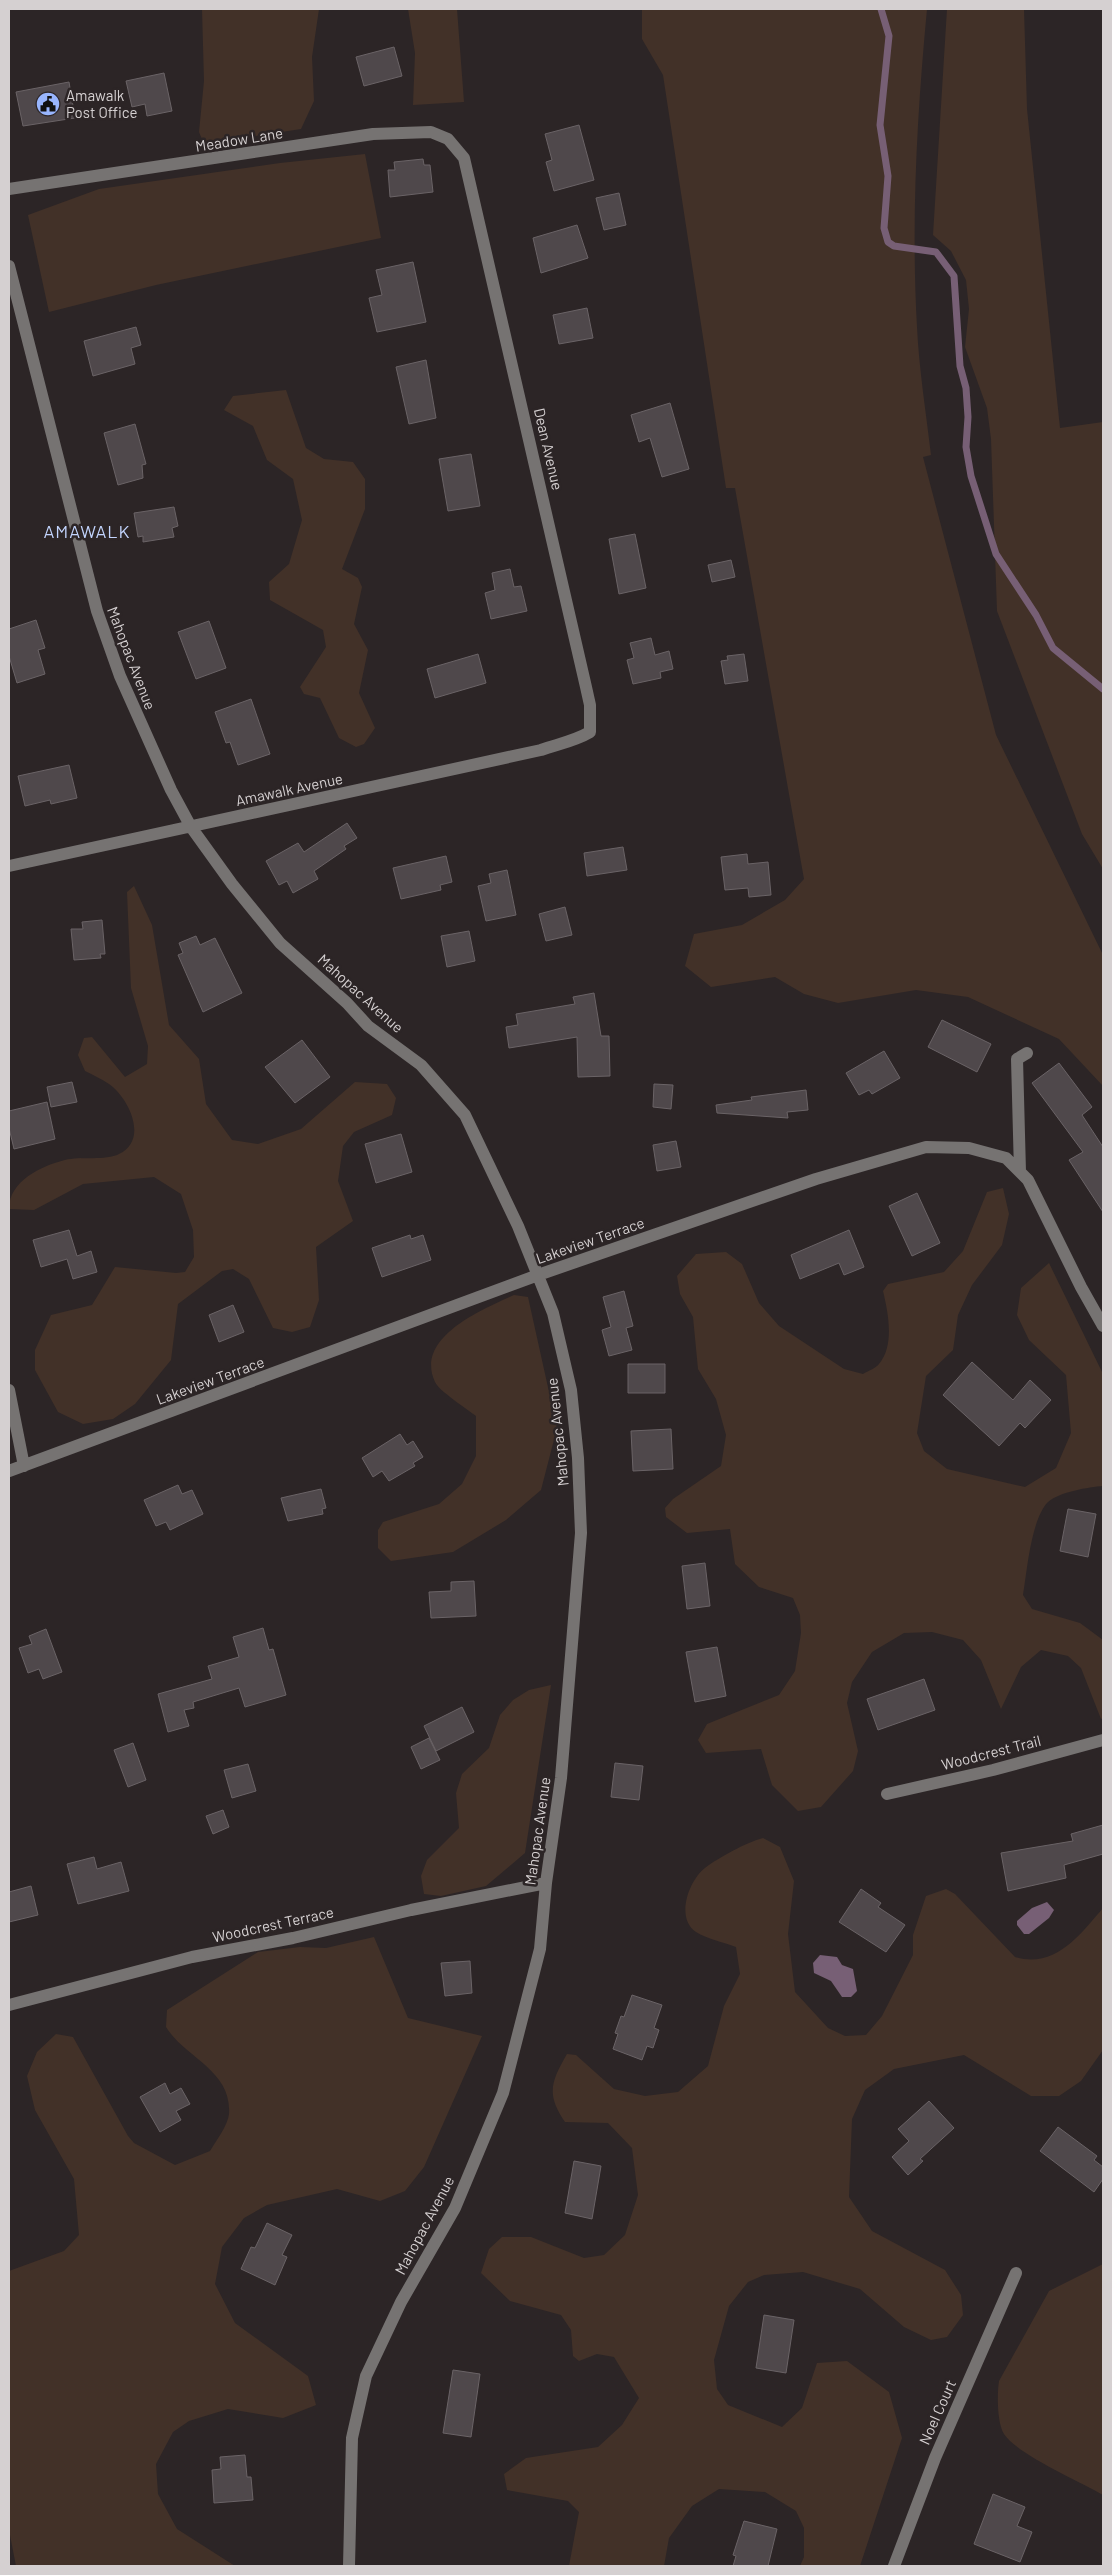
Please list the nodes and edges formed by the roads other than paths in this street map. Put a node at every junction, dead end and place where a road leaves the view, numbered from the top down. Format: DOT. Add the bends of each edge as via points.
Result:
graph roads {
  1 [pos="464,158"];
  2 [pos="9,189"];
  3 [pos="9,266"];
  4 [pos="576,741"];
  5 [pos="191,827"];
  6 [pos="9,866"];
  7 [pos="1027,1053"];
  8 [pos="1020,1172"];
  9 [pos="538,1275"];
  10 [pos="1103,1326"];
  11 [pos="9,1390"];
  12 [pos="24,1466"];
  13 [pos="9,1471"];
  14 [pos="1103,1740"];
  15 [pos="887,1794"];
  16 [pos="546,1883"];
  17 [pos="9,2006"];
  18 [pos="1016,2273"];
  19 [pos="349,2566"];
  20 [pos="894,2566"];
  1 -- 2 [label="street, Meadow Lane" via="448,139 431,132 373,134"];
  1 -- 4 [label="street, Dean Avenue" via="590,705 590,732"];
  3 -- 5 [label="street, Mahopac Avenue" via="97,611 144,733"];
  4 -- 5 [label="street, Amawalk Avenue"];
  5 -- 6 [label="street, Amawalk Avenue"];
  5 -- 9 [label="street, Mahopac Avenue" via="280,943 368,1026 421,1065 465,1115"];
  7 -- 8 [label="street" via="1016,1059"];
  8 -- 9 [label="street, Lakeview Terrace" via="1006,1158 988,1153 969,1148 926,1147 816,1178"];
  8 -- 10 [label="street, Lakeview Terrace" via="1028,1180"];
  9 -- 12 [label="street, Lakeview Terrace"];
  9 -- 16 [label="street, Mahopac Avenue" via="553,1313 571,1390 582,1533 561,1778"];
  11 -- 12 [label="street"];
  12 -- 13 [label="street, Lakeview Terrace"];
  14 -- 15 [label="street, Woodcrest Trail"];
  16 -- 17 [label="street, Woodcrest Terrace" via="192,1958"];
  16 -- 19 [label="street, Mahopac Avenue" via="540,1949 503,2093 455,2208 400,2302 366,2376 352,2438"];
  18 -- 20 [label="street, Noel Court" via="935,2458"];
}
